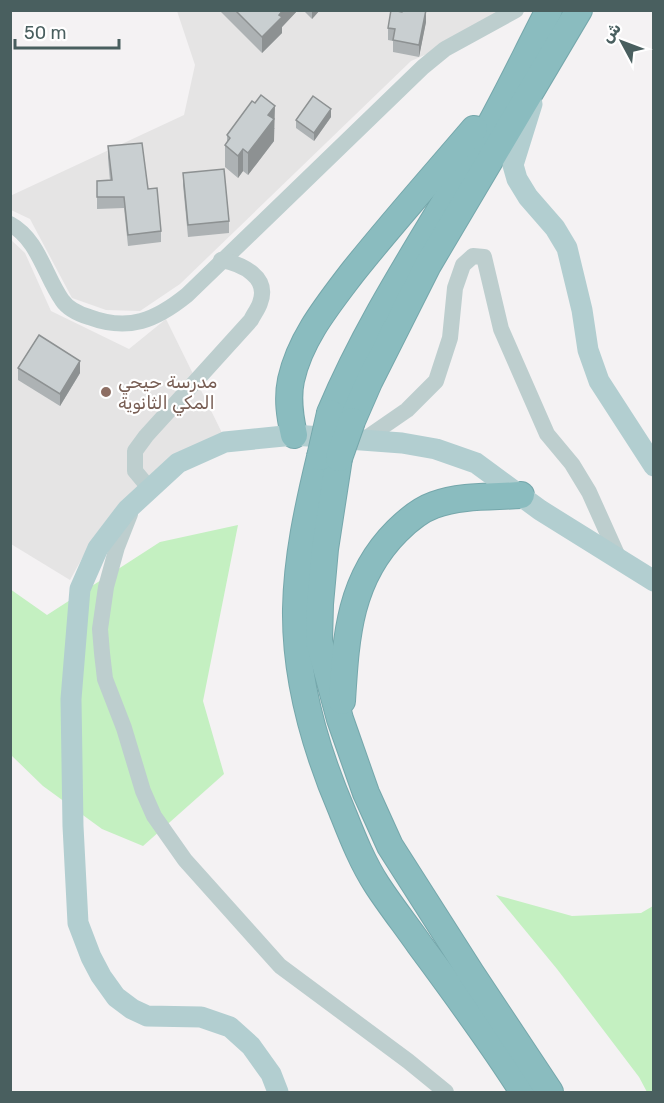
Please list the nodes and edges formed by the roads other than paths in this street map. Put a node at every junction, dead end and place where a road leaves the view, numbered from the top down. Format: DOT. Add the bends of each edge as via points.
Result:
graph roads {
  1 [pos="516,10"];
  2 [pos="549,10"];
  3 [pos="579,10"];
  4 [pos="542,72"];
  5 [pos="507,90"];
  6 [pos="10,224"];
  7 [pos="221,261"];
  8 [pos="349,424"];
  9 [pos="294,435"];
  10 [pos="330,457"];
  11 [pos="654,466"];
  12 [pos="150,489"];
  13 [pos="521,495"];
  14 [pos="133,505"];
  15 [pos="620,561"];
  16 [pos="654,581"];
  17 [pos="340,719"];
  18 [pos="278,1092"];
  19 [pos="446,1092"];
  20 [pos="523,1092"];
  21 [pos="550,1092"];
  1 -- 7 [label="street" via="423,67"];
  2 -- 5 [label="highway"];
  3 -- 4 [label="highway"];
  4 -- 8 [label="highway" via="428,265"];
  4 -- 11 [label="main road" via="513,165 528,197 567,248 588,350 599,381"];
  5 -- 8 [label="highway" via="344,379"];
  5 -- 9 [label="highway" via="372,248 310,331 290,382 289,411"];
  6 -- 7 [label="street" via="30,242 63,302 98,321 146,321 167,311"];
  7 -- 12 [label="street" via="251,270 260,284 261,301 251,320 135,452 135,471"];
  8 -- 9 [label="main road"];
  8 -- 10 [label="highway, bridge"];
  8 -- 13 [label="main road" via="476,463"];
  8 -- 15 [label="street" via="407,410 436,381 450,338 455,288 463,265 473,256 484,257 501,329 547,434 589,492"];
  9 -- 12 [label="main road" via="225,442 178,463"];
  10 -- 17 [label="highway" via="319,641"];
  10 -- 20 [label="highway" via="306,512 298,568 296,611 304,687 315,736 329,780 376,884"];
  12 -- 14 [label="main road"];
  13 -- 15 [label="main road"];
  13 -- 17 [label="highway" via="434,505 410,518 387,542 366,571 357,595 346,637"];
  14 -- 18 [label="main road" via="98,548 80,589 70,699 78,923 96,966 116,997 147,1016 201,1017 230,1027 251,1046 271,1074"];
  14 -- 19 [label="street" via="106,586 100,629 105,679 154,816 185,860 280,966"];
  15 -- 16 [label="main road"];
  17 -- 21 [label="highway" via="390,846"];
}
